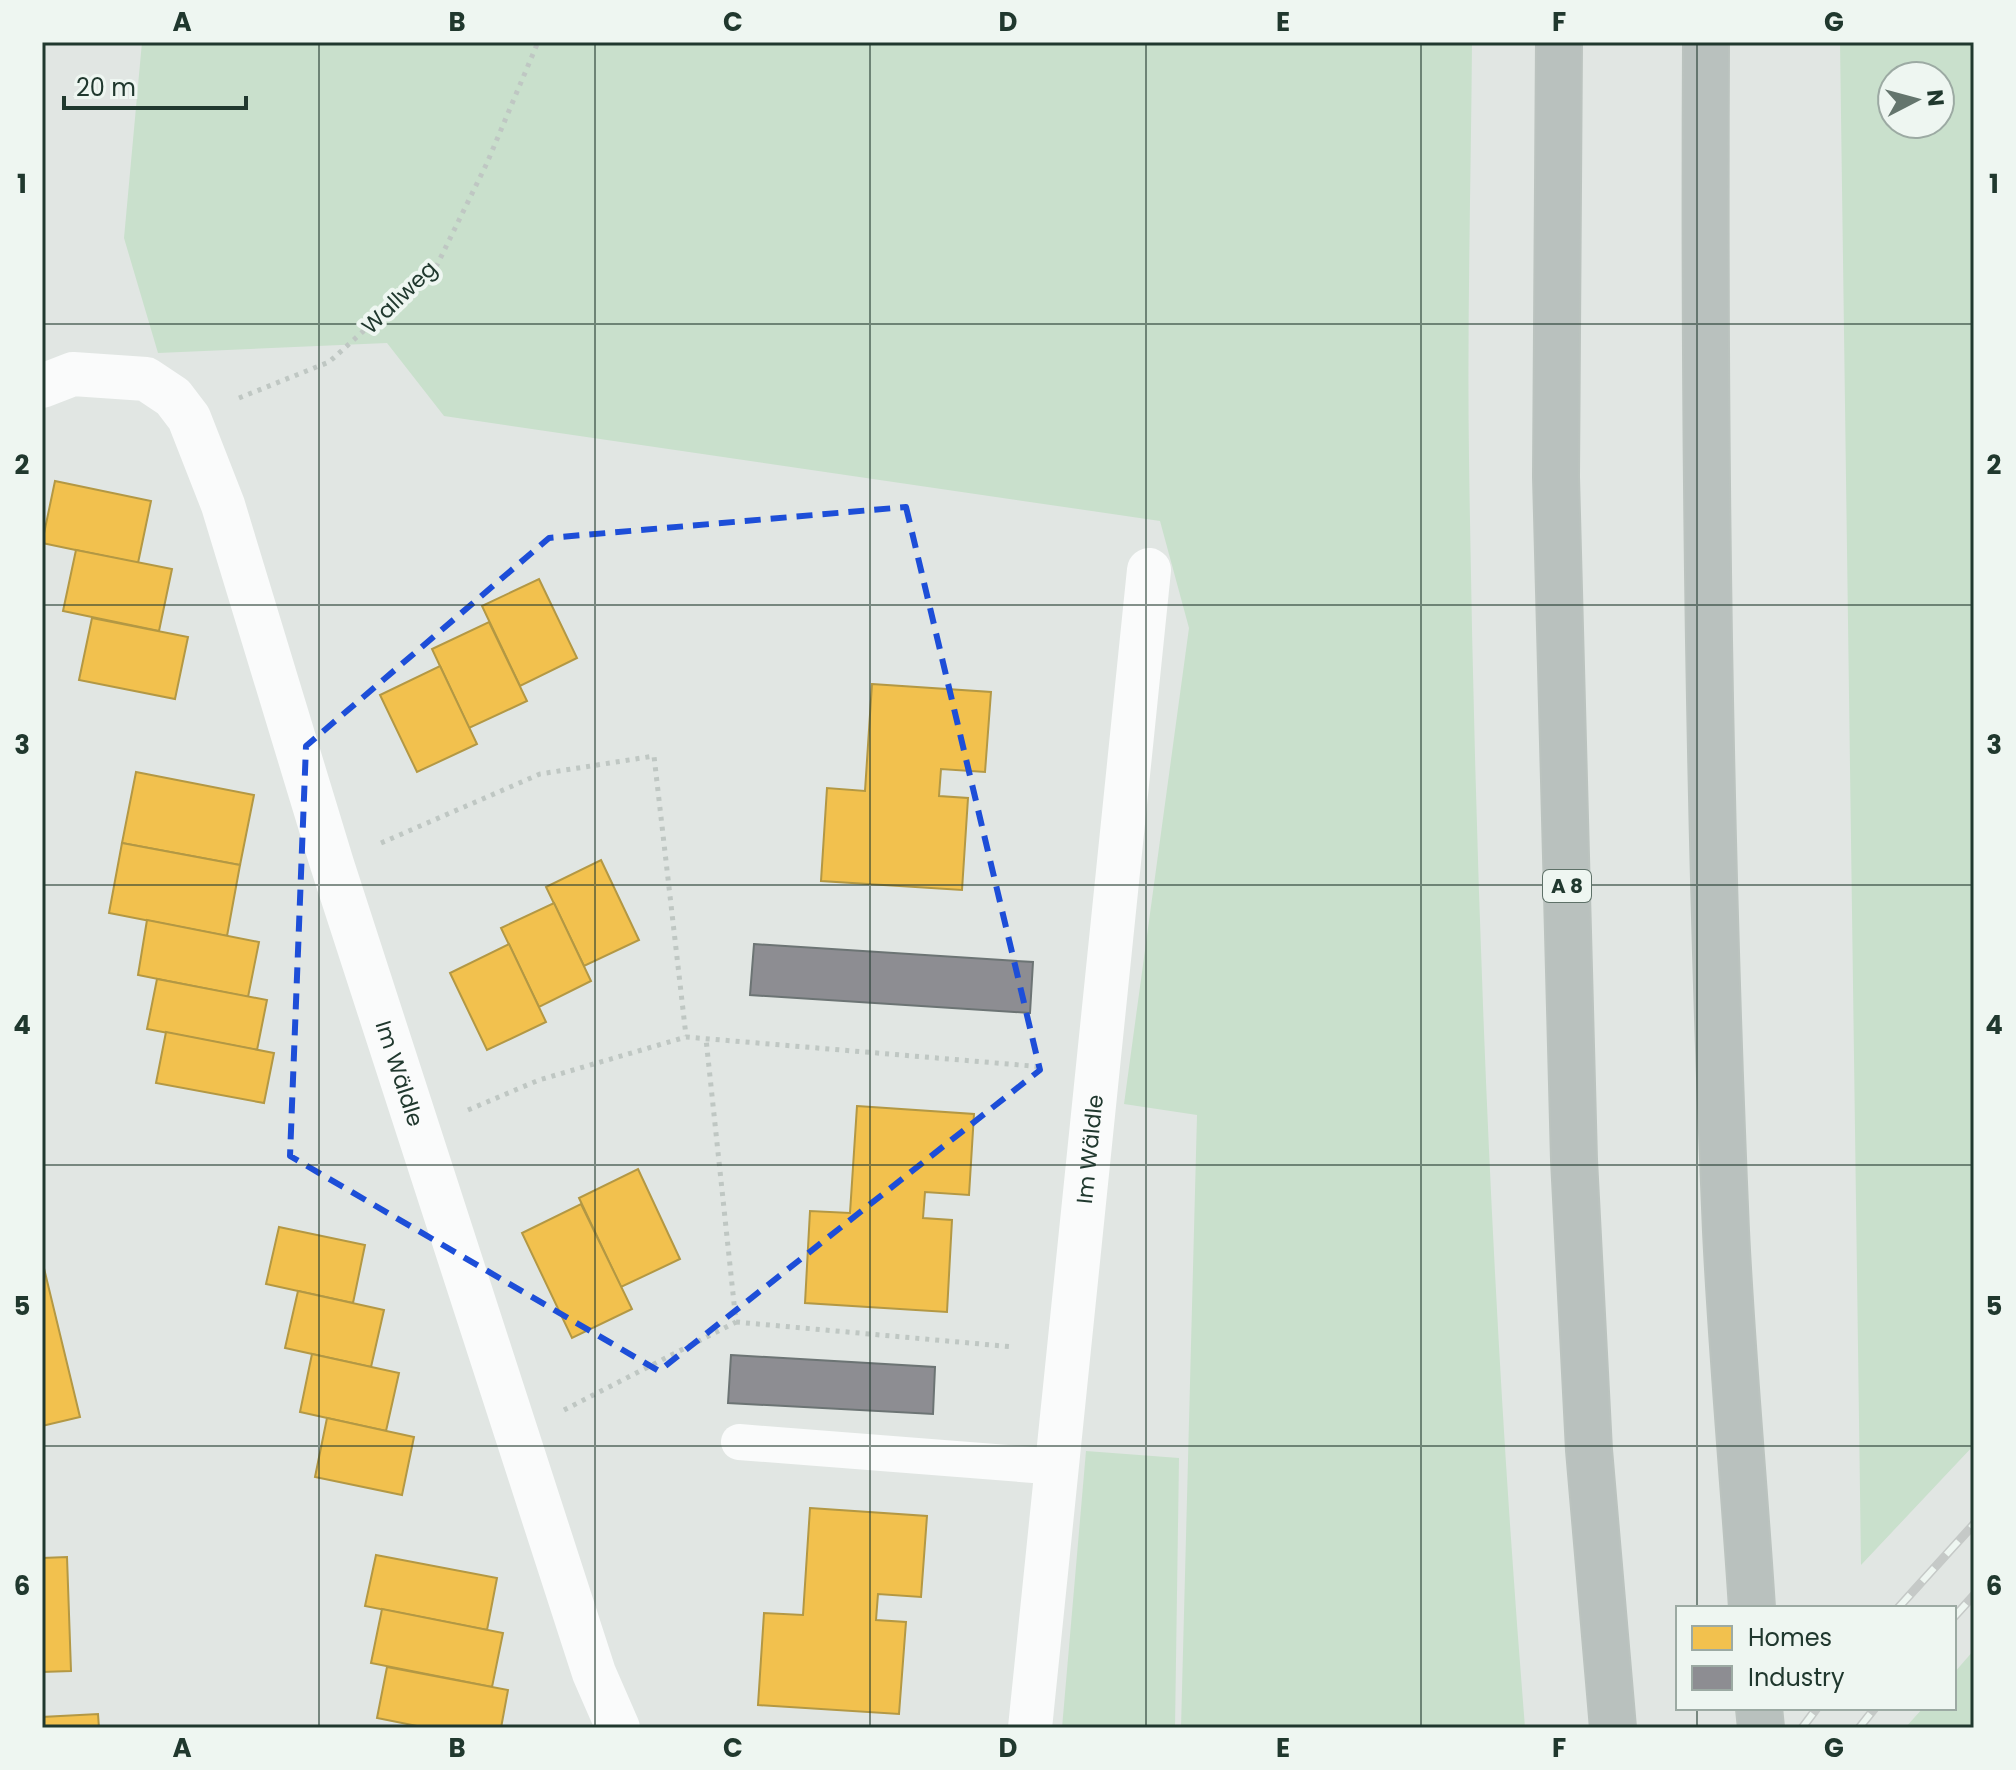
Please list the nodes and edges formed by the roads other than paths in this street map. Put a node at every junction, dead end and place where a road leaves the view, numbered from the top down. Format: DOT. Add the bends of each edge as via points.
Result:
graph roads {
  1 [pos="1559,42"];
  2 [pos="1706,42"];
  3 [pos="42,386"];
  4 [pos="1149,570"];
  5 [pos="739,1442"];
  6 [pos="1059,1467"];
  7 [pos="1752,1606"];
  8 [pos="618,1728"];
  9 [pos="1030,1728"];
  10 [pos="1613,1728"];
  1 -- 10 [label="highway, A 8" via="1556,477 1574,1160 1589,1450"];
  2 -- 7 [label="highway" via="1704,454 1711,823 1726,1235"];
  3 -- 8 [label="street, Im Wäldle" via="73,374 146,379 173,397 189,418 223,505 332,864 594,1673"];
  4 -- 6 [label="street, Im Wäldle"];
  5 -- 6 [label="lane"];
  6 -- 9 [label="street, Im Wäldle"];
}
